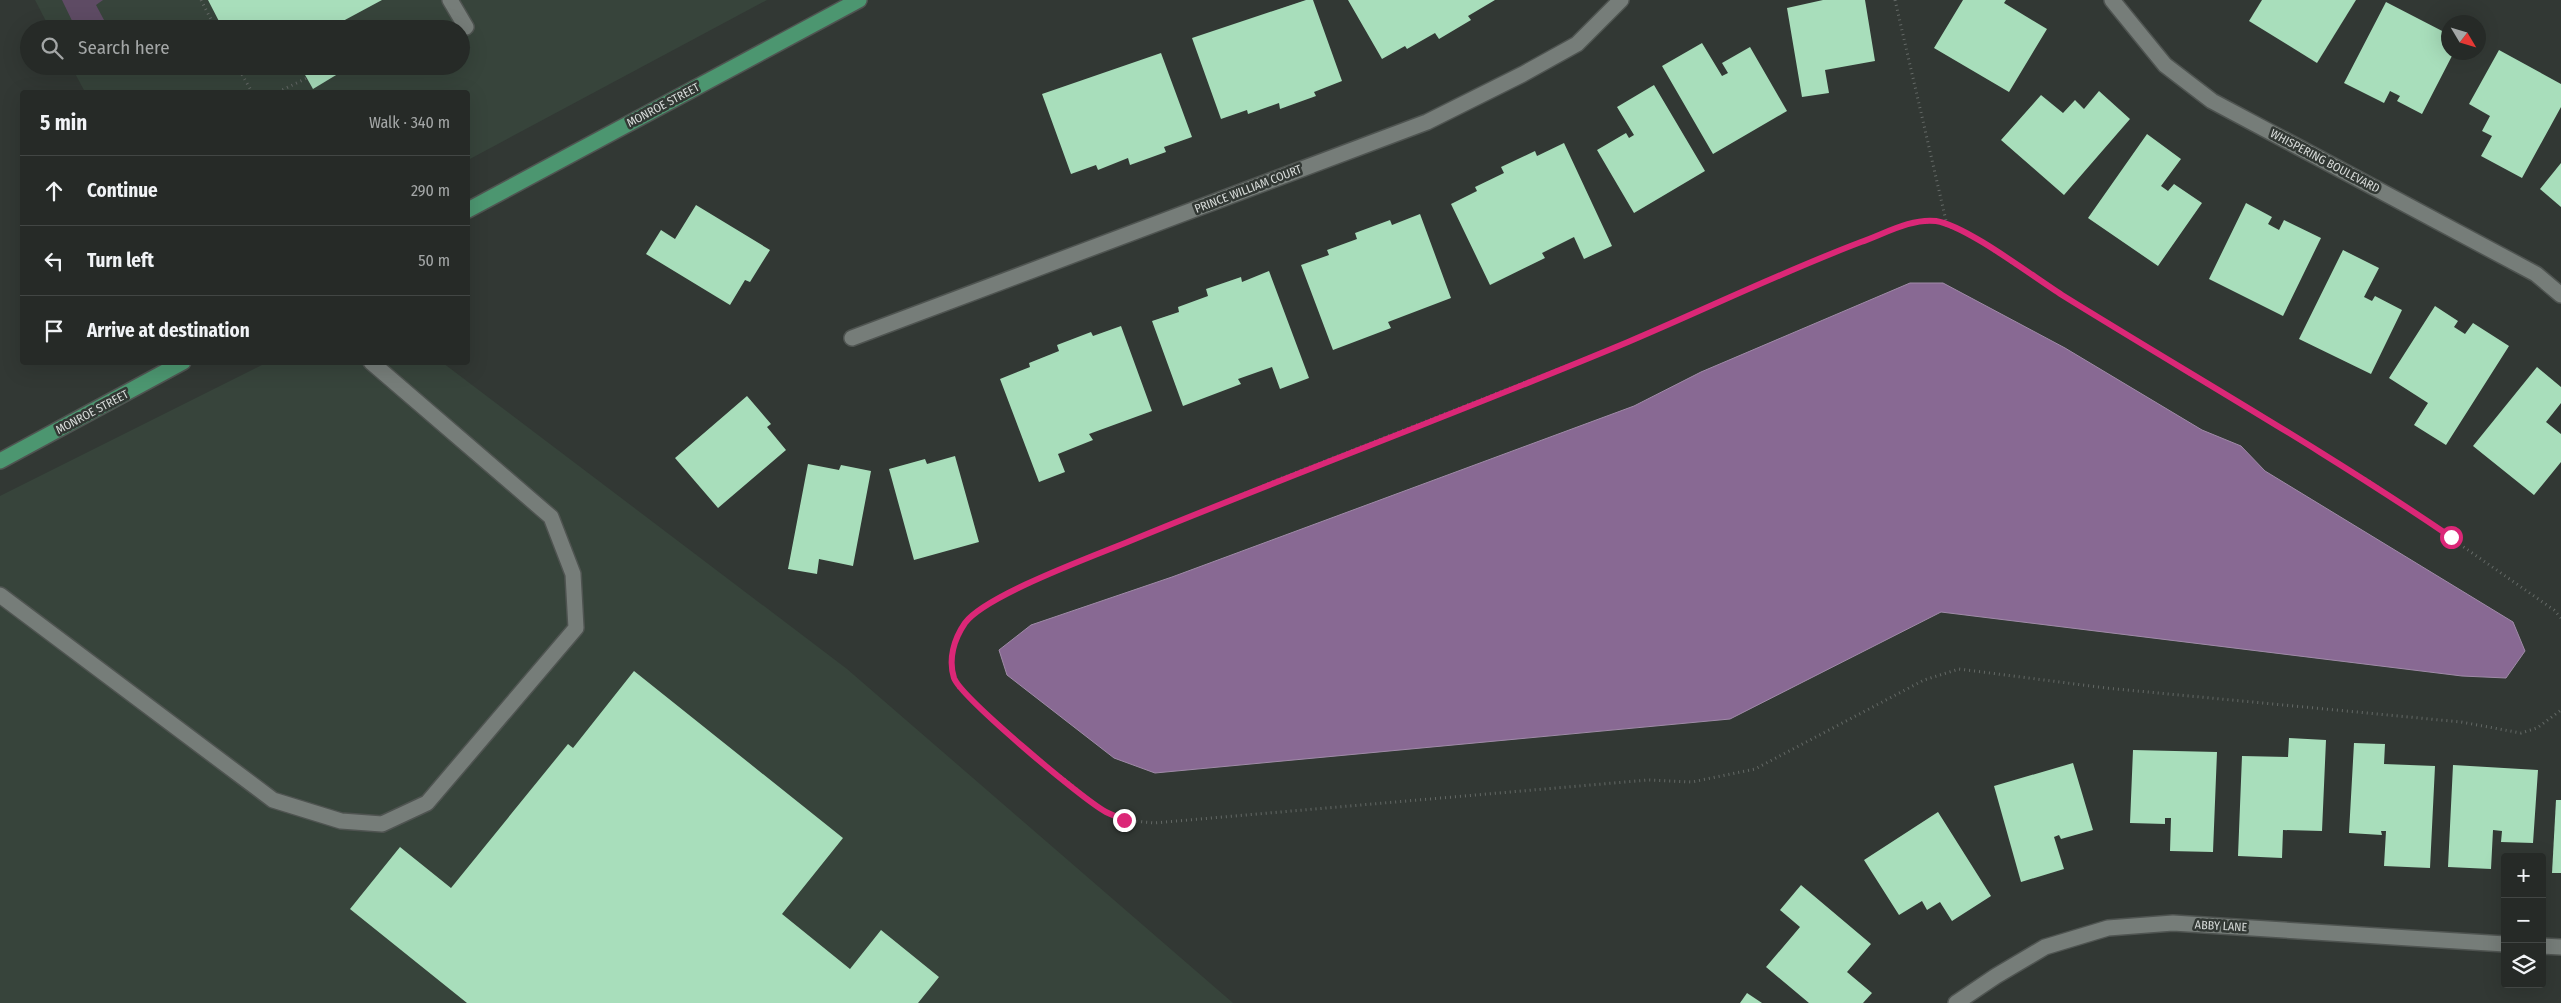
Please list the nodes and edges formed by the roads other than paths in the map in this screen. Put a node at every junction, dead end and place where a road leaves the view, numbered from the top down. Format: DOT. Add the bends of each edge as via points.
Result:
graph roads {
  1 [pos="450,0"];
  2 [pos="859,0"];
  3 [pos="1621,0"];
  4 [pos="2112,0"];
  5 [pos="462,20"];
  6 [pos="470,209"];
  7 [pos="2561,295"];
  8 [pos="852,338"];
  9 [pos="177,365"];
  10 [pos="375,365"];
  11 [pos="0,461"];
  12 [pos="0,595"];
  13 [pos="2501,944"];
  14 [pos="2546,946"];
  15 [pos="2561,947"];
  16 [pos="1956,1003"];
  1 -- 5 [label="street"];
  2 -- 6 [label="main road, MONROE STREET"];
  3 -- 8 [label="street, PRINCE WILLIAM COURT" via="1577,44 1427,122"];
  4 -- 7 [label="street, WHISPERING BOULEVARD" via="2165,64 2212,101 2536,274"];
  9 -- 11 [label="main road, MONROE STREET"];
  10 -- 12 [label="street" via="552,517 573,574 576,628 427,803 382,824 341,821 273,800"];
  13 -- 16 [label="street, ABBY LANE" via="2174,923 2108,928 2045,947"];
  14 -- 15 [label="street"];
}
